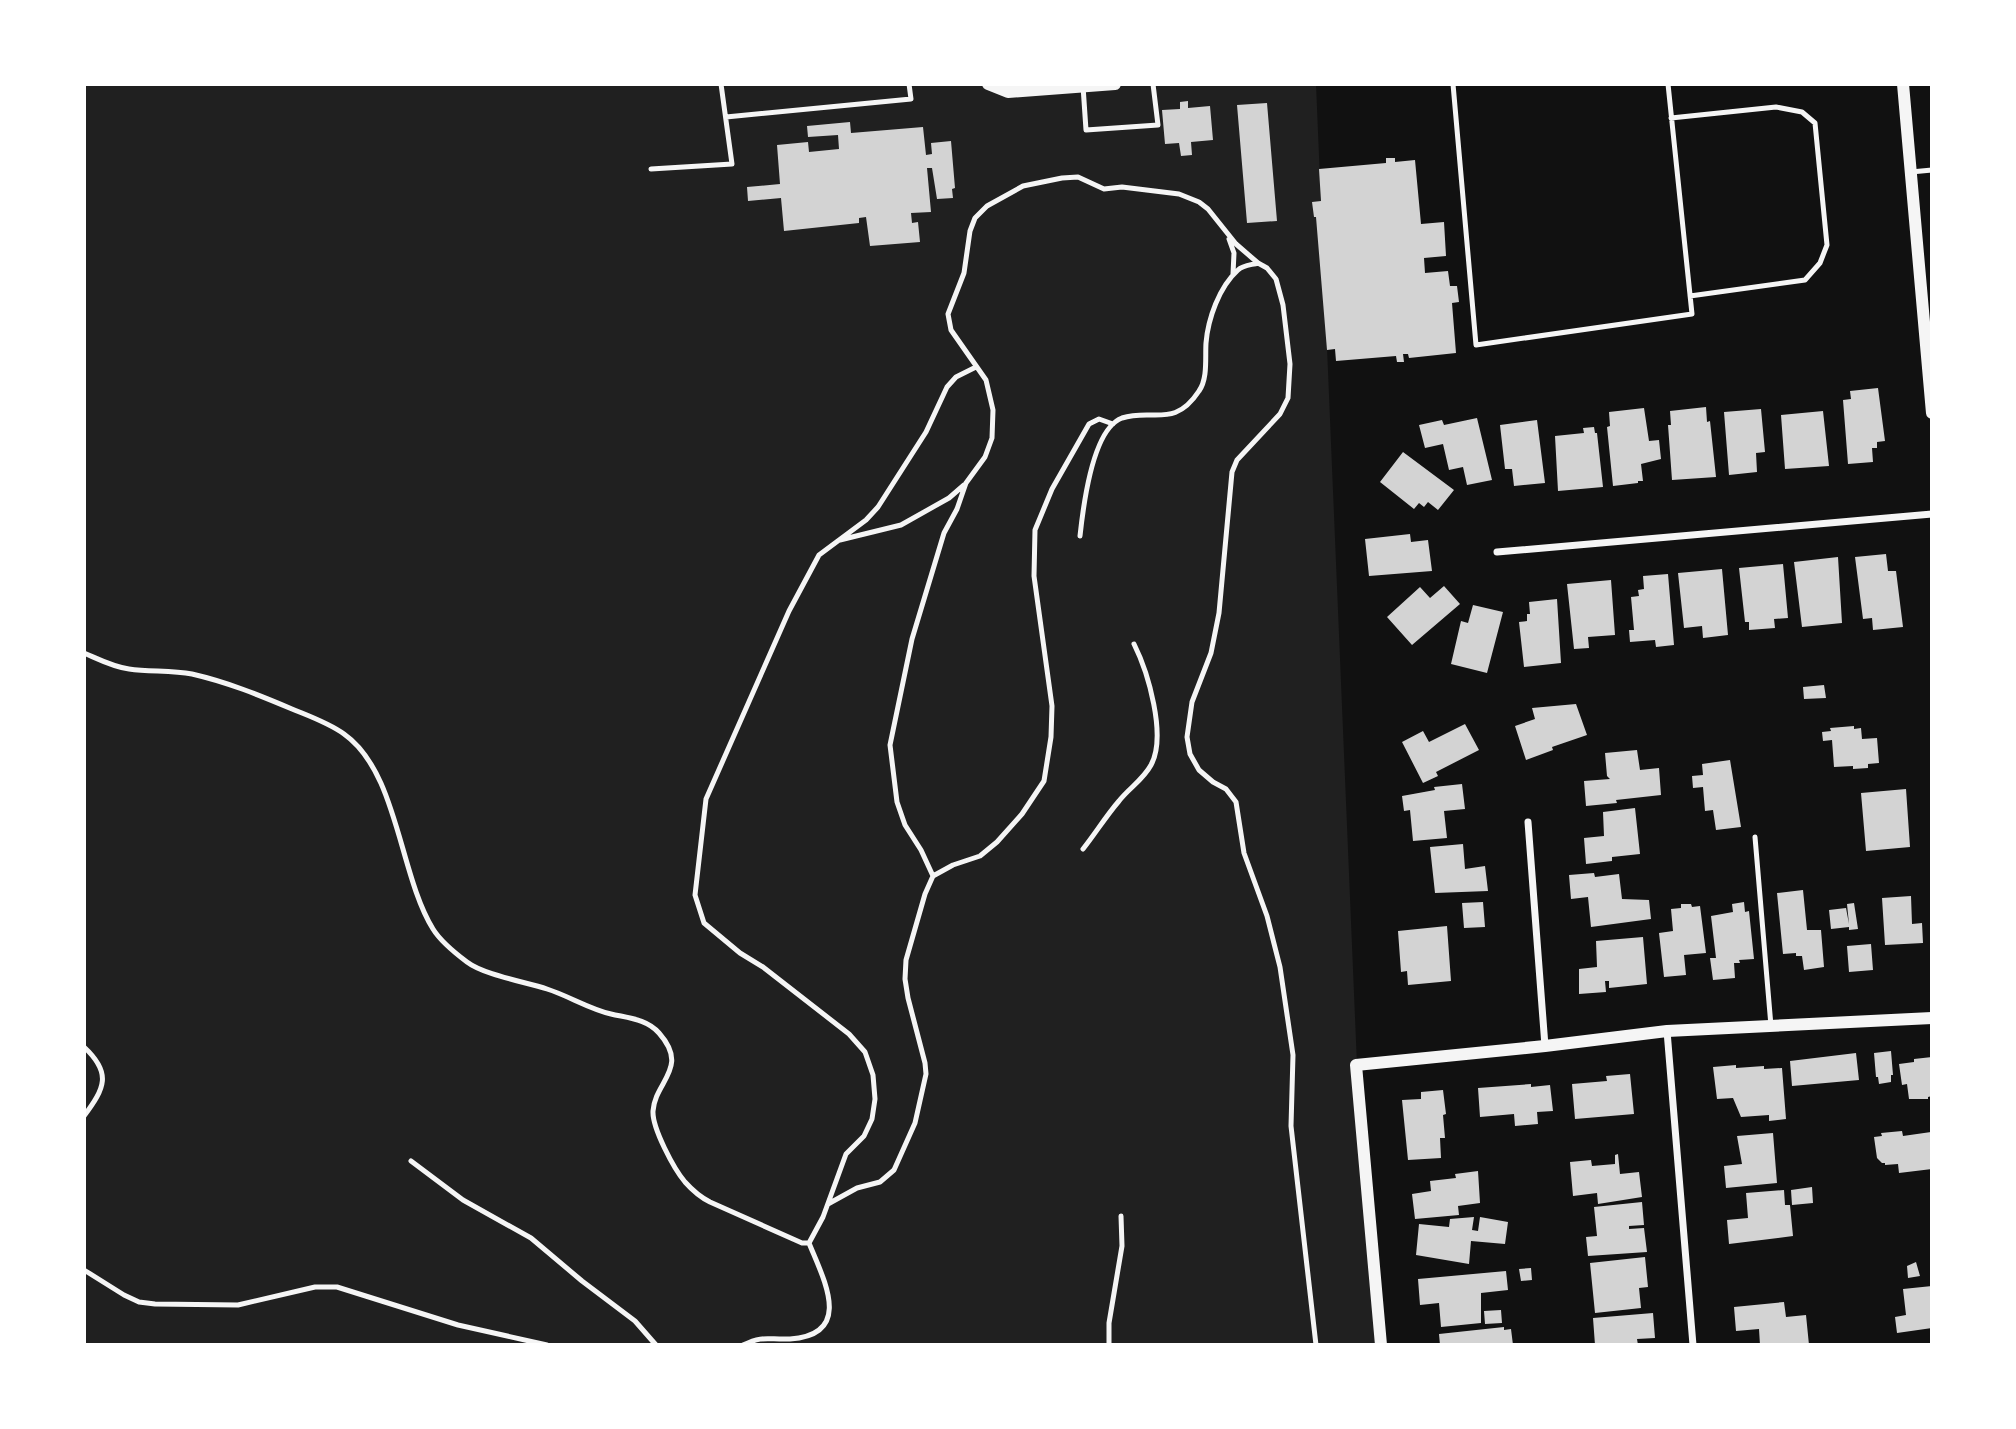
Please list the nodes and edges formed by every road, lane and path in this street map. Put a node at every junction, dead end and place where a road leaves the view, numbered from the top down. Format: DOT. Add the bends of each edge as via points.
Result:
graph roads {
  1 [pos="721,84"];
  2 [pos="909,84"];
  3 [pos="988,84"];
  4 [pos="1115,84"];
  5 [pos="1153,84"];
  6 [pos="1453,84"];
  7 [pos="1668,84"];
  8 [pos="1903,84"];
  9 [pos="1083,86"];
  10 [pos="726,117"];
  11 [pos="1671,118"];
  12 [pos="651,169"];
  13 [pos="1932,170"];
  14 [pos="1911,172"];
  15 [pos="1227,233"];
  16 [pos="1258,263"];
  17 [pos="1232,277"];
  18 [pos="1690,296"];
  19 [pos="976,367"];
  20 [pos="1932,413"];
  21 [pos="1113,424"];
  22 [pos="966,483"];
  23 [pos="1932,514"];
  24 [pos="1080,536"];
  25 [pos="836,542"];
  26 [pos="1497,552"];
  27 [pos="1134,644"];
  28 [pos="84,653"];
  29 [pos="1528,822"];
  30 [pos="1755,837"];
  31 [pos="1083,849"];
  32 [pos="933,876"];
  33 [pos="1932,1018"];
  34 [pos="1771,1026"];
  35 [pos="1667,1031"];
  36 [pos="1545,1046"];
  37 [pos="84,1047"];
  38 [pos="84,1115"];
  39 [pos="411,1161"];
  40 [pos="828,1204"];
  41 [pos="1121,1216"];
  42 [pos="809,1244"];
  43 [pos="84,1270"];
  44 [pos="547,1345"];
  45 [pos="656,1345"];
  46 [pos="743,1345"];
  47 [pos="1109,1345"];
  48 [pos="1316,1345"];
  49 [pos="1381,1345"];
  50 [pos="1693,1345"];
  1 -- 10 [label="lane"];
  2 -- 10 [label="lane" via="911,99"];
  3 -- 9 [label="street" via="1008,92"];
  4 -- 9 [label="street"];
  5 -- 9 [label="lane" via="1158,125 1086,130"];
  6 -- 18 [label="lane" via="1476,345 1692,314"];
  7 -- 11 [label="lane"];
  8 -- 14 [label="street"];
  10 -- 12 [label="lane" via="732,164"];
  11 -- 18 [label="lane"];
  11 -- 18 [label="lane" via="1776,107 1802,112 1815,123 1827,246 1820,263 1805,280"];
  13 -- 14 [label="lane"];
  14 -- 20 [label="street"];
  15 -- 16 [label="lane"];
  15 -- 17 [label="lane" via="1234,253"];
  15 -- 19 [label="lane" via="1208,209 1189,198 1153,190 1104,188 1078,177 1039,181 999,197 975,218 964,273 948,314 951,330"];
  16 -- 17 [label="lane" via="1244,266"];
  16 -- 48 [label="lane" via="1276,279 1281,295 1288,398 1232,472 1219,613 1186,737 1199,770 1236,802 1244,853 1280,967 1293,1055 1291,1126"];
  17 -- 21 [label="lane" via="1218,299 1209,327 1198,393 1174,413 1130,416"];
  19 -- 22 [label="lane" via="992,399 992,438"];
  19 -- 25 [label="lane" via="947,387 926,432 878,507"];
  21 -- 24 [label="lane" via="1087,482"];
  21 -- 32 [label="lane" via="1099,419 1089,424 1035,530 1034,576 1052,706 1044,781 1021,814 980,856"];
  22 -- 25 [label="lane" via="901,525"];
  22 -- 32 [label="lane" via="926,588 890,745 897,802"];
  23 -- 26 [label="street"];
  25 -- 40 [label="lane" via="819,555 799,591 711,786 695,895 699,912 714,932 849,1034 865,1052 873,1075 872,1119 864,1136 846,1153"];
  27 -- 31 [label="lane" via="1147,670 1153,698 1155,755 1137,785 1119,800"];
  28 -- 42 [label="lane" via="127,669 191,674 256,693 345,734 376,774 434,931 471,965 646,1023 658,1032 671,1056 671,1070 653,1112 655,1124 684,1181 710,1202"];
  29 -- 36 [label="street"];
  30 -- 34 [label="lane"];
  32 -- 40 [label="lane" via="906,960 908,998 926,1074 915,1123 894,1170 880,1182"];
  33 -- 34 [label="street"];
  34 -- 35 [label="street"];
  35 -- 36 [label="street"];
  35 -- 50 [label="street"];
  36 -- 49 [label="street" via="1356,1065"];
  37 -- 38 [label="lane" via="102,1069 103,1081 100,1094"];
  39 -- 45 [label="lane" via="463,1200 531,1238 635,1321"];
  40 -- 42 [label="lane"];
  41 -- 47 [label="lane" via="1122,1246"];
  42 -- 46 [label="lane" via="830,1297 829,1315 821,1328 804,1337 759,1338"];
  43 -- 44 [label="lane" via="124,1296 155,1304 238,1305 316,1287 337,1287 458,1325"];
}
